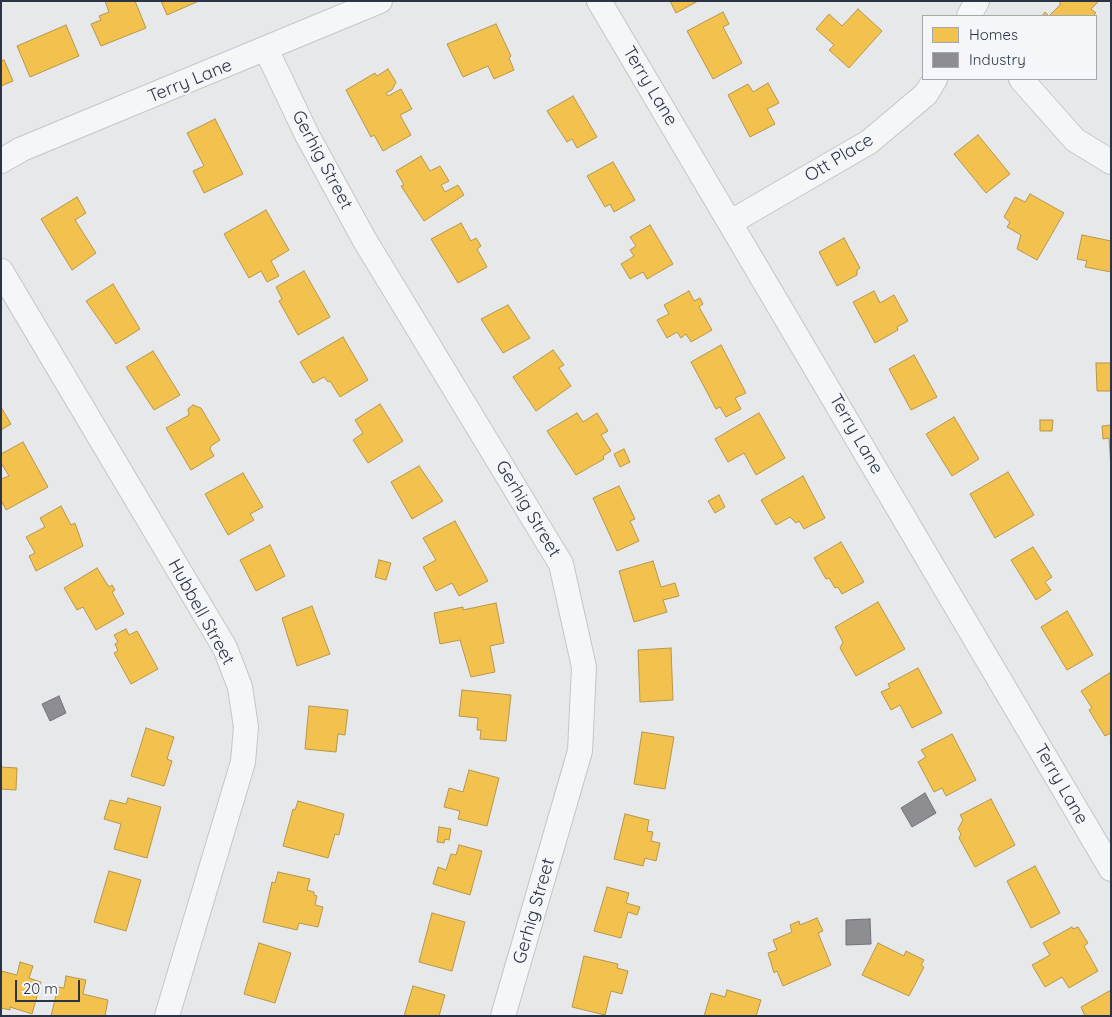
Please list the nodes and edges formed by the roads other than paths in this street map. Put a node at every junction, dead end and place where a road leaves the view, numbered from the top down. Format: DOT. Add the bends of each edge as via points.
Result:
graph roads {
  1 [pos="380,1"];
  2 [pos="599,1"];
  3 [pos="977,1"];
  4 [pos="970,15"];
  5 [pos="266,49"];
  6 [pos="934,80"];
  7 [pos="1022,80"];
  8 [pos="1,162"];
  9 [pos="1111,162"];
  10 [pos="731,222"];
  11 [pos="5,284"];
  12 [pos="1111,869"];
  13 [pos="168,1016"];
  14 [pos="504,1016"];
  1 -- 5 [label="street, Terry Lane"];
  2 -- 10 [label="street, Terry Lane"];
  3 -- 4 [label="street"];
  5 -- 8 [label="street, Terry Lane" via="22,149"];
  5 -- 14 [label="street, Gerhig Street" via="307,135 364,238 561,564 584,667 580,751"];
  6 -- 10 [label="street, Ott Place" via="926,94 869,142"];
  7 -- 9 [label="street" via="1075,140"];
  10 -- 12 [label="street, Terry Lane"];
  11 -- 13 [label="street, Hubbell Street" via="225,648 240,687 246,727 243,762"];
}
